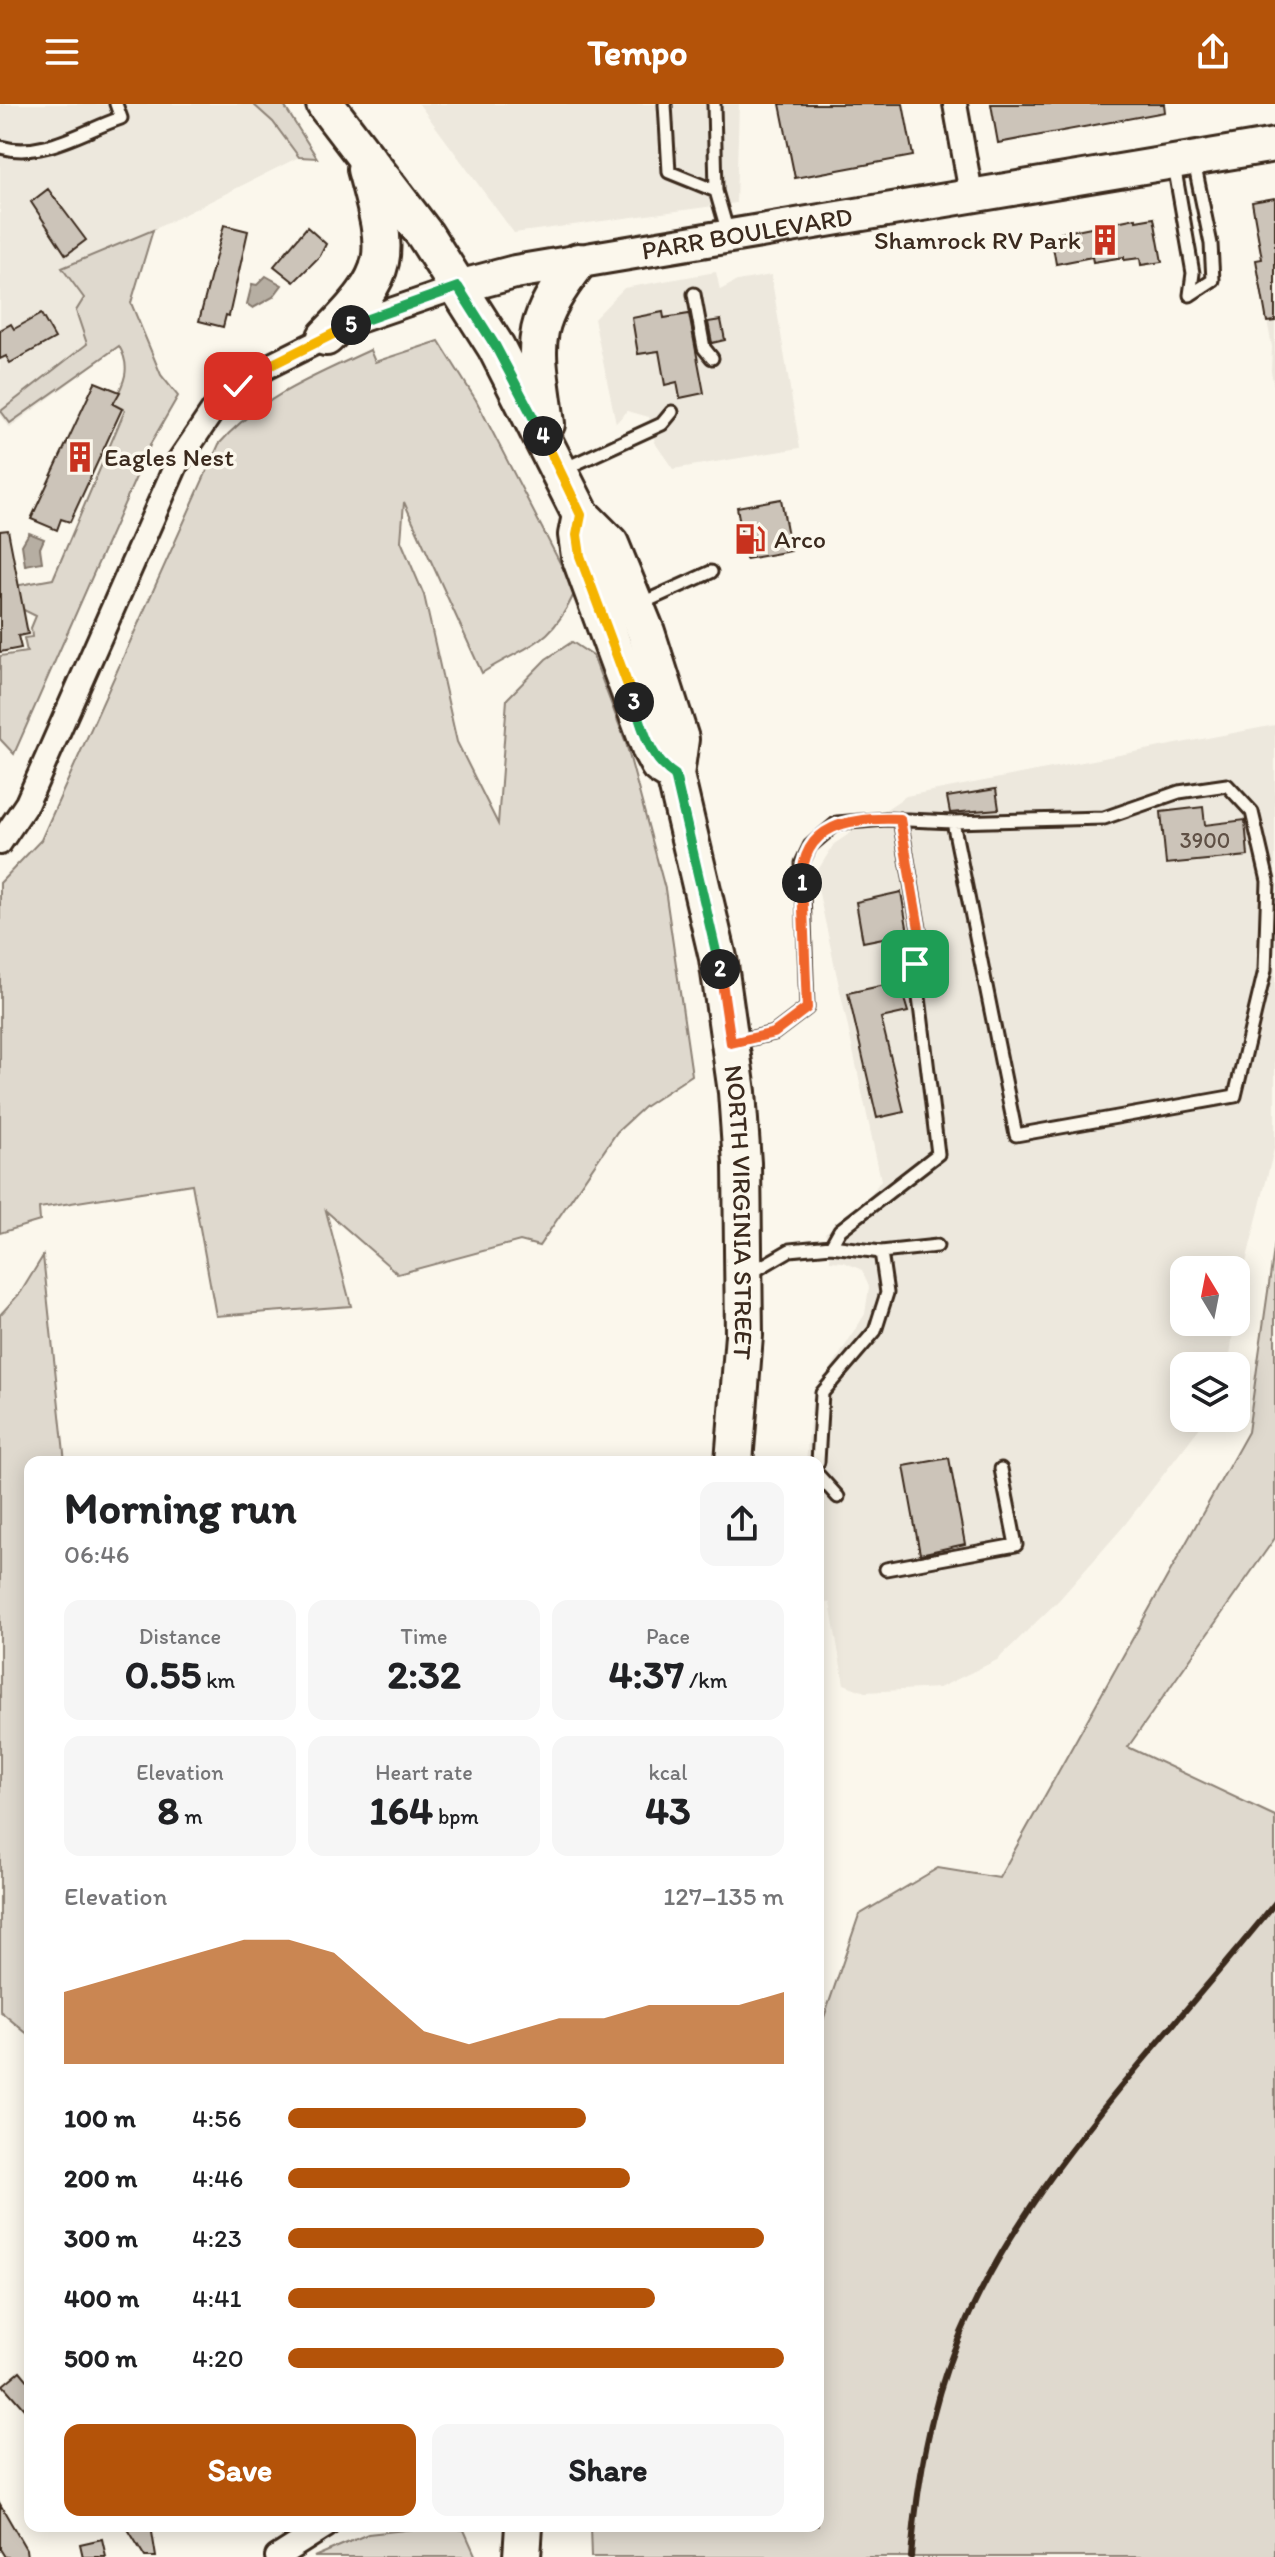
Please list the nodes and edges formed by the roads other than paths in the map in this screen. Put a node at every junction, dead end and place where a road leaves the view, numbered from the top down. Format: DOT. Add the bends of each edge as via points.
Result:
graph roads {
  1 [pos="116,104"];
  2 [pos="325,104"];
  3 [pos="665,104"];
  4 [pos="714,104"];
  5 [pos="955,104"];
  6 [pos="1275,145"];
  7 [pos="0,147"];
  8 [pos="360,148"];
  9 [pos="1184,161"];
  10 [pos="716,191"];
  11 [pos="972,199"];
  12 [pos="729,237"];
  13 [pos="578,262"];
  14 [pos="458,287"];
  15 [pos="694,294"];
  16 [pos="326,337"];
  17 [pos="712,358"];
  18 [pos="672,412"];
  19 [pos="555,460"];
  20 [pos="581,515"];
  21 [pos="711,572"];
  22 [pos="635,606"];
  23 [pos="675,775"];
  24 [pos="900,819"];
  25 [pos="953,822"];
  26 [pos="0,843"];
  27 [pos="1272,881"];
  28 [pos="731,1043"];
  29 [pos="831,1246"];
  30 [pos="937,1246"];
  31 [pos="881,1252"];
  32 [pos="745,1276"];
  33 [pos="734,1456"];
  34 [pos="818,1456"];
  35 [pos="1001,1469"];
  36 [pos="824,1482"];
  37 [pos="838,1497"];
  38 [pos="886,1569"];
  39 [pos="317,2532"];
  40 [pos="524,2532"];
  41 [pos="277,2557"];
  42 [pos="522,2557"];
  1 -- 7 [label="lane" via="121,118 61,143 30,151"];
  2 -- 8 [label="main road, NORTH VIRGINIA STREET"];
  3 -- 10 [label="lane" via="669,172"];
  4 -- 10 [label="lane"];
  5 -- 11 [label="street"];
  6 -- 9 [label="main road, PARR BOULEVARD"];
  8 -- 14 [label="main road, NORTH VIRGINIA STREET"];
  8 -- 16 [label="main road" via="382,227 382,262 363,301"];
  9 -- 9 [label="lane" via="1193,273 1190,295 1213,280 1211,244"];
  9 -- 11 [label="main road, PARR BOULEVARD"];
  10 -- 12 [label="lane"];
  11 -- 12 [label="main road, PARR BOULEVARD"];
  12 -- 13 [label="main road, PARR BOULEVARD"];
  13 -- 14 [label="main road, PARR BOULEVARD"];
  13 -- 19 [label="main road" via="550,299 538,334"];
  14 -- 16 [label="street"];
  14 -- 19 [label="main road, NORTH VIRGINIA STREET"];
  15 -- 17 [label="lane" via="704,348"];
  16 -- 26 [label="street" via="238,386 190,441 27,803"];
  18 -- 19 [label="lane" via="662,424"];
  19 -- 20 [label="main road, NORTH VIRGINIA STREET"];
  20 -- 22 [label="main road, NORTH VIRGINIA STREET" via="610,544"];
  20 -- 23 [label="main road, NORTH VIRGINIA STREET" via="580,556 651,750 659,765"];
  21 -- 22 [label="lane"];
  22 -- 23 [label="main road, NORTH VIRGINIA STREET" via="680,739"];
  23 -- 28 [label="main road, NORTH VIRGINIA STREET" via="709,915"];
  24 -- 25 [label="lane"];
  24 -- 28 [label="lane" via="837,823 810,846 802,863 807,1008 774,1033"];
  24 -- 29 [label="lane" via="919,929 915,964 938,1154 840,1230"];
  25 -- 27 [label="lane" via="1104,818 1179,792 1227,785 1252,812"];
  25 -- 27 [label="lane" via="1016,1135 1235,1096 1265,970"];
  28 -- 32 [label="main road, NORTH VIRGINIA STREET"];
  29 -- 31 [label="lane"];
  29 -- 32 [label="lane" via="790,1250"];
  30 -- 31 [label="lane"];
  31 -- 34 [label="lane" via="887,1293 875,1331 822,1393"];
  32 -- 33 [label="main road, NORTH VIRGINIA STREET"];
  35 -- 38 [label="lane" via="1016,1545"];
  36 -- 37 [label="lane"];
  39 -- 41 [label="street"];
  40 -- 42 [label="main road"];
}
